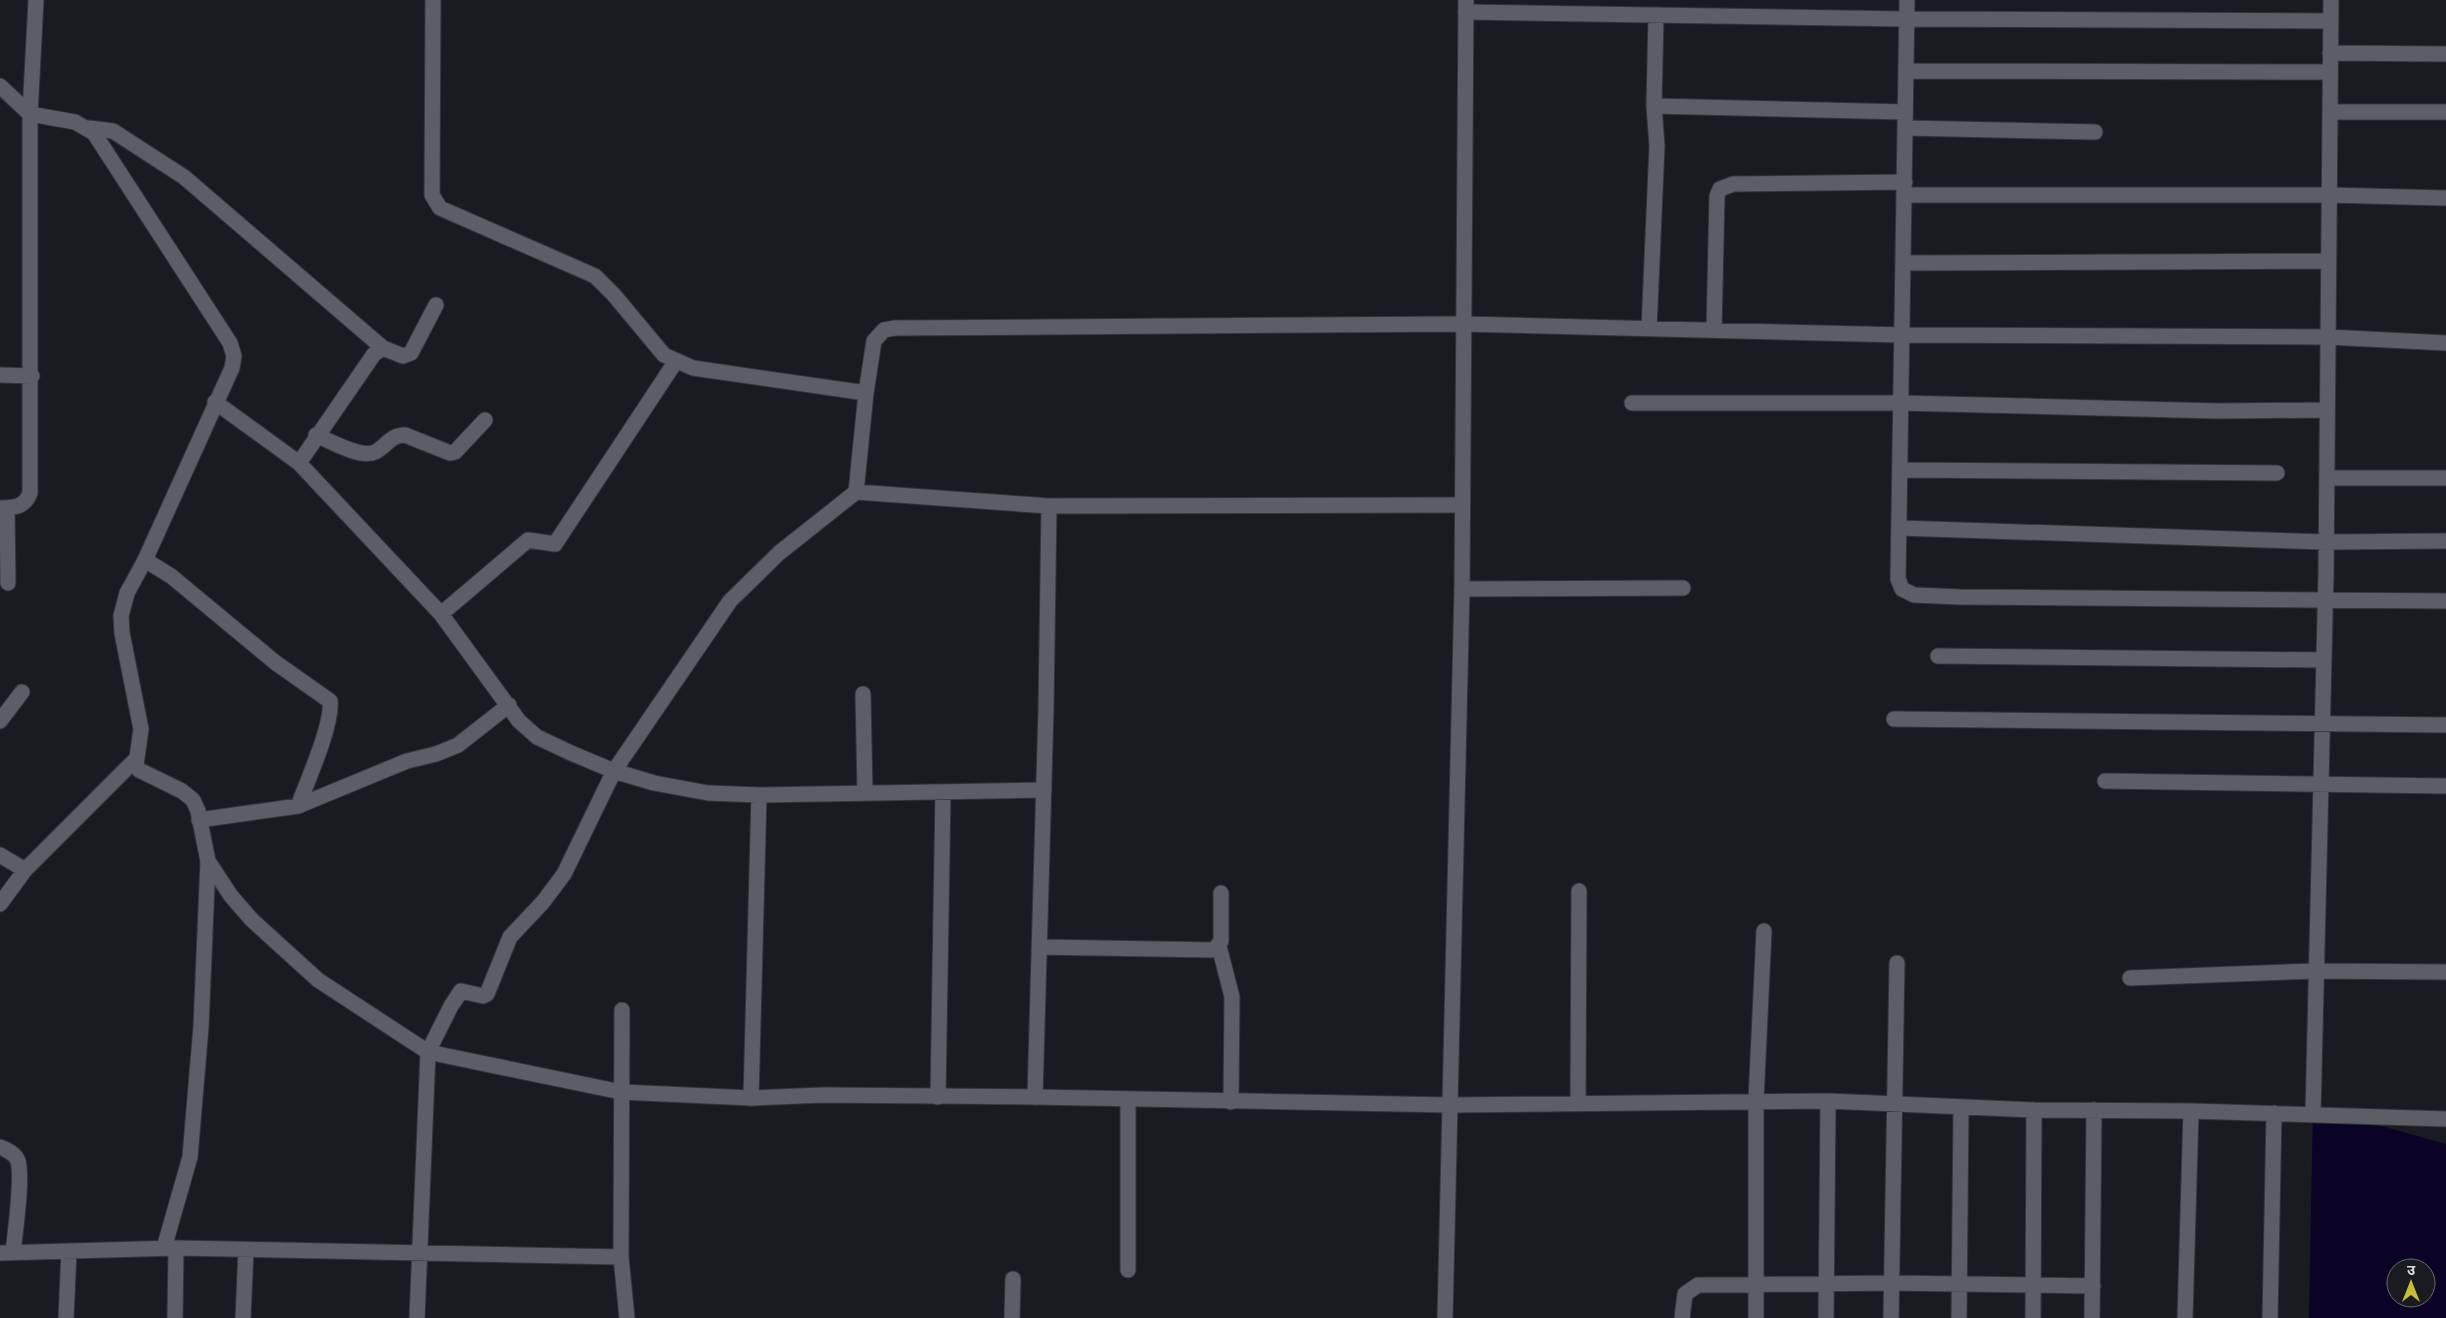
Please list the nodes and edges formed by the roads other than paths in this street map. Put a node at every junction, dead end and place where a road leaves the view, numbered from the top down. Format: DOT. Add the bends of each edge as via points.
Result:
graph roads {
  1 [pos="36,0"];
  2 [pos="433,0"];
  3 [pos="1907,0"];
  4 [pos="2331,0"];
  5 [pos="1466,6"];
  6 [pos="1656,15"];
  7 [pos="1906,19"];
  8 [pos="2330,21"];
  9 [pos="2330,52"];
  10 [pos="2446,54"];
  11 [pos="1907,70"];
  12 [pos="2330,72"];
  13 [pos="0,86"];
  14 [pos="1654,106"];
  15 [pos="1905,112"];
  16 [pos="2330,112"];
  17 [pos="2446,112"];
  18 [pos="30,114"];
  19 [pos="88,128"];
  20 [pos="1905,128"];
  21 [pos="2095,132"];
  22 [pos="1905,188"];
  23 [pos="2329,195"];
  24 [pos="2446,198"];
  25 [pos="2328,261"];
  26 [pos="1904,263"];
  27 [pos="436,305"];
  28 [pos="1463,324"];
  29 [pos="1649,328"];
  30 [pos="1714,330"];
  31 [pos="1902,335"];
  32 [pos="2328,337"];
  33 [pos="2446,343"];
  34 [pos="383,348"];
  35 [pos="676,361"];
  36 [pos="0,375"];
  37 [pos="32,376"];
  38 [pos="866,392"];
  39 [pos="215,402"];
  40 [pos="1632,403"];
  41 [pos="1901,403"];
  42 [pos="2327,410"];
  43 [pos="485,420"];
  44 [pos="316,435"];
  45 [pos="299,463"];
  46 [pos="1900,470"];
  47 [pos="2277,473"];
  48 [pos="2326,478"];
  49 [pos="2446,478"];
  50 [pos="856,492"];
  51 [pos="1462,505"];
  52 [pos="1049,506"];
  53 [pos="4,508"];
  54 [pos="1900,528"];
  55 [pos="2326,542"];
  56 [pos="2446,542"];
  57 [pos="145,560"];
  58 [pos="8,583"];
  59 [pos="1683,588"];
  60 [pos="1462,589"];
  61 [pos="2325,599"];
  62 [pos="2446,601"];
  63 [pos="441,614"];
  64 [pos="1938,656"];
  65 [pos="2324,660"];
  66 [pos="22,692"];
  67 [pos="863,694"];
  68 [pos="509,705"];
  69 [pos="1894,719"];
  70 [pos="0,721"];
  71 [pos="2322,723"];
  72 [pos="2446,725"];
  73 [pos="136,759"];
  74 [pos="614,771"];
  75 [pos="2105,781"];
  76 [pos="2321,783"];
  77 [pos="2446,786"];
  78 [pos="1044,790"];
  79 [pos="943,792"];
  80 [pos="865,793"];
  81 [pos="759,796"];
  82 [pos="298,806"];
  83 [pos="199,820"];
  84 [pos="0,855"];
  85 [pos="208,861"];
  86 [pos="25,870"];
  87 [pos="1579,891"];
  88 [pos="1220,893"];
  89 [pos="0,904"];
  90 [pos="1764,931"];
  91 [pos="1219,946"];
  92 [pos="1040,947"];
  93 [pos="1898,962"];
  94 [pos="2315,971"];
  95 [pos="2446,972"];
  96 [pos="2130,978"];
  97 [pos="622,1010"];
  98 [pos="428,1052"];
  99 [pos="621,1092"];
  100 [pos="938,1097"];
  101 [pos="1035,1097"];
  102 [pos="751,1098"];
  103 [pos="1128,1100"];
  104 [pos="1756,1100"];
  105 [pos="1828,1101"];
  106 [pos="1231,1102"];
  107 [pos="1578,1103"];
  108 [pos="1895,1104"];
  109 [pos="1450,1105"];
  110 [pos="1961,1108"];
  111 [pos="2034,1110"];
  112 [pos="2094,1110"];
  113 [pos="2192,1111"];
  114 [pos="2274,1113"];
  115 [pos="2313,1114"];
  116 [pos="2446,1119"];
  117 [pos="0,1147"];
  118 [pos="170,1248"];
  119 [pos="246,1250"];
  120 [pos="69,1251"];
  121 [pos="7,1253"];
  122 [pos="418,1253"];
  123 [pos="621,1256"];
  124 [pos="1128,1270"];
  125 [pos="1014,1279"];
  126 [pos="1827,1282"];
  127 [pos="1892,1282"];
  128 [pos="1958,1283"];
  129 [pos="1756,1286"];
  130 [pos="2033,1286"];
  131 [pos="2093,1286"];
  132 [pos="66,1318"];
  133 [pos="175,1318"];
  134 [pos="243,1318"];
  135 [pos="417,1318"];
  136 [pos="627,1318"];
  137 [pos="1012,1318"];
  138 [pos="1445,1318"];
  139 [pos="1682,1318"];
  140 [pos="1756,1318"];
  141 [pos="1826,1318"];
  142 [pos="1891,1318"];
  143 [pos="1959,1318"];
  144 [pos="2033,1318"];
  145 [pos="2092,1318"];
  146 [pos="2186,1318"];
  147 [pos="2270,1318"];
  1 -- 18 [label="street"];
  2 -- 35 [label="street" via="434,201 440,208 595,276 664,355"];
  3 -- 7 [label="street"];
  4 -- 8 [label="street"];
  5 -- 6 [label="street"];
  5 -- 28 [label="street"];
  6 -- 7 [label="street"];
  6 -- 14 [label="street"];
  7 -- 8 [label="street"];
  7 -- 11 [label="street"];
  8 -- 9 [label="street"];
  9 -- 10 [label="street"];
  9 -- 12 [label="street"];
  11 -- 12 [label="street"];
  11 -- 15 [label="street"];
  12 -- 16 [label="street"];
  13 -- 18 [label="street"];
  14 -- 15 [label="street"];
  14 -- 29 [label="street" via="1657,146"];
  15 -- 20 [label="street"];
  16 -- 17 [label="street"];
  16 -- 23 [label="street"];
  18 -- 19 [label="street" via="75,122"];
  18 -- 37 [label="street"];
  19 -- 34 [label="street" via="113,131 184,177"];
  19 -- 39 [label="street" via="230,343 234,356 232,368"];
  20 -- 21 [label="street"];
  20 -- 22 [label="street"];
  22 -- 23 [label="street"];
  22 -- 26 [label="street"];
  22 -- 30 [label="street" via="1732,184 1720,189 1717,196"];
  23 -- 24 [label="street"];
  23 -- 25 [label="street"];
  25 -- 26 [label="street"];
  25 -- 32 [label="street"];
  26 -- 31 [label="street"];
  27 -- 34 [label="street" via="411,353 403,356"];
  28 -- 29 [label="street"];
  28 -- 38 [label="street" via="895,328 884,330 874,341"];
  28 -- 51 [label="street"];
  29 -- 30 [label="street"];
  30 -- 31 [label="street"];
  31 -- 32 [label="street"];
  31 -- 41 [label="street"];
  32 -- 33 [label="street"];
  32 -- 42 [label="street"];
  34 -- 44 [label="street" via="374,354"];
  35 -- 38 [label="street" via="693,368"];
  35 -- 63 [label="street" via="555,544 528,540"];
  36 -- 37 [label="street"];
  37 -- 53 [label="street" via="30,492 27,502"];
  38 -- 50 [label="street"];
  39 -- 45 [label="street"];
  39 -- 57 [label="street"];
  40 -- 41 [label="street"];
  41 -- 42 [label="street" via="2218,411"];
  41 -- 46 [label="street"];
  42 -- 48 [label="street"];
  43 -- 44 [label="street" via="455,452 450,453 399,435 375,452 358,453"];
  44 -- 45 [label="street"];
  45 -- 63 [label="street"];
  46 -- 47 [label="street"];
  46 -- 54 [label="street"];
  48 -- 49 [label="street"];
  48 -- 55 [label="street"];
  50 -- 52 [label="street"];
  50 -- 74 [label="street" via="779,553 730,601"];
  51 -- 52 [label="street"];
  51 -- 60 [label="street"];
  52 -- 78 [label="street"];
  53 -- 58 [label="street"];
  54 -- 55 [label="street"];
  54 -- 61 [label="street" via="1898,579 1902,589 1914,594"];
  55 -- 56 [label="street"];
  55 -- 61 [label="street"];
  57 -- 73 [label="street" via="127,593 122,616 122,633 141,729"];
  57 -- 82 [label="street" via="179,582 276,663 330,701 326,729"];
  59 -- 60 [label="street"];
  60 -- 109 [label="street"];
  61 -- 62 [label="street"];
  61 -- 65 [label="street"];
  63 -- 68 [label="street"];
  64 -- 65 [label="street"];
  65 -- 71 [label="street"];
  66 -- 70 [label="street"];
  67 -- 80 [label="street"];
  68 -- 74 [label="street" via="519,721 536,737"];
  68 -- 82 [label="street" via="458,745 399,764"];
  69 -- 71 [label="street"];
  71 -- 72 [label="street"];
  71 -- 76 [label="street"];
  73 -- 83 [label="street" via="140,770 193,800"];
  73 -- 86 [label="street"];
  74 -- 81 [label="street" via="654,783 708,793"];
  74 -- 98 [label="street" via="564,874 510,937 487,994 480,996 464,991 458,994"];
  75 -- 76 [label="street"];
  76 -- 77 [label="street"];
  76 -- 94 [label="street"];
  78 -- 79 [label="street"];
  78 -- 92 [label="street"];
  79 -- 80 [label="street"];
  79 -- 100 [label="street"];
  80 -- 81 [label="street"];
  81 -- 102 [label="street"];
  82 -- 83 [label="street"];
  83 -- 85 [label="street"];
  84 -- 86 [label="street"];
  85 -- 98 [label="street" via="231,896 284,951 318,980"];
  85 -- 118 [label="street" via="201,1027 190,1157"];
  86 -- 89 [label="street"];
  87 -- 107 [label="street"];
  88 -- 91 [label="street"];
  90 -- 104 [label="street"];
  91 -- 92 [label="street" via="1199,952"];
  91 -- 106 [label="street" via="1232,997"];
  92 -- 101 [label="street"];
  93 -- 108 [label="street"];
  94 -- 95 [label="street"];
  94 -- 96 [label="street"];
  94 -- 115 [label="street"];
  97 -- 99 [label="street"];
  98 -- 99 [label="street"];
  98 -- 122 [label="street"];
  99 -- 102 [label="street"];
  99 -- 123 [label="street"];
  100 -- 101 [label="street"];
  100 -- 102 [label="street" via="824,1095"];
  101 -- 103 [label="street"];
  103 -- 106 [label="street"];
  103 -- 124 [label="street"];
  104 -- 105 [label="street"];
  104 -- 107 [label="street"];
  104 -- 129 [label="street"];
  105 -- 108 [label="street"];
  105 -- 126 [label="street"];
  106 -- 109 [label="street"];
  107 -- 109 [label="street"];
  108 -- 110 [label="street"];
  108 -- 127 [label="street"];
  109 -- 138 [label="street"];
  110 -- 111 [label="street"];
  110 -- 128 [label="street"];
  111 -- 112 [label="street"];
  111 -- 130 [label="street"];
  112 -- 113 [label="street"];
  112 -- 131 [label="street"];
  113 -- 114 [label="street"];
  113 -- 146 [label="street"];
  114 -- 115 [label="street"];
  114 -- 147 [label="street"];
  115 -- 116 [label="street"];
  117 -- 121 [label="street" via="13,1153 18,1161 19,1177"];
  118 -- 119 [label="street"];
  118 -- 120 [label="street"];
  118 -- 133 [label="street"];
  119 -- 122 [label="street"];
  119 -- 134 [label="street"];
  120 -- 121 [label="street"];
  120 -- 132 [label="street"];
  122 -- 123 [label="street"];
  122 -- 135 [label="street"];
  123 -- 136 [label="street"];
  125 -- 137 [label="street"];
  126 -- 127 [label="street"];
  126 -- 129 [label="street"];
  126 -- 141 [label="street"];
  127 -- 128 [label="street"];
  127 -- 142 [label="street"];
  128 -- 130 [label="street"];
  128 -- 143 [label="street"];
  129 -- 139 [label="street" via="1698,1285 1685,1294"];
  129 -- 140 [label="street"];
  130 -- 131 [label="street"];
  130 -- 144 [label="street"];
  131 -- 145 [label="street"];
}
